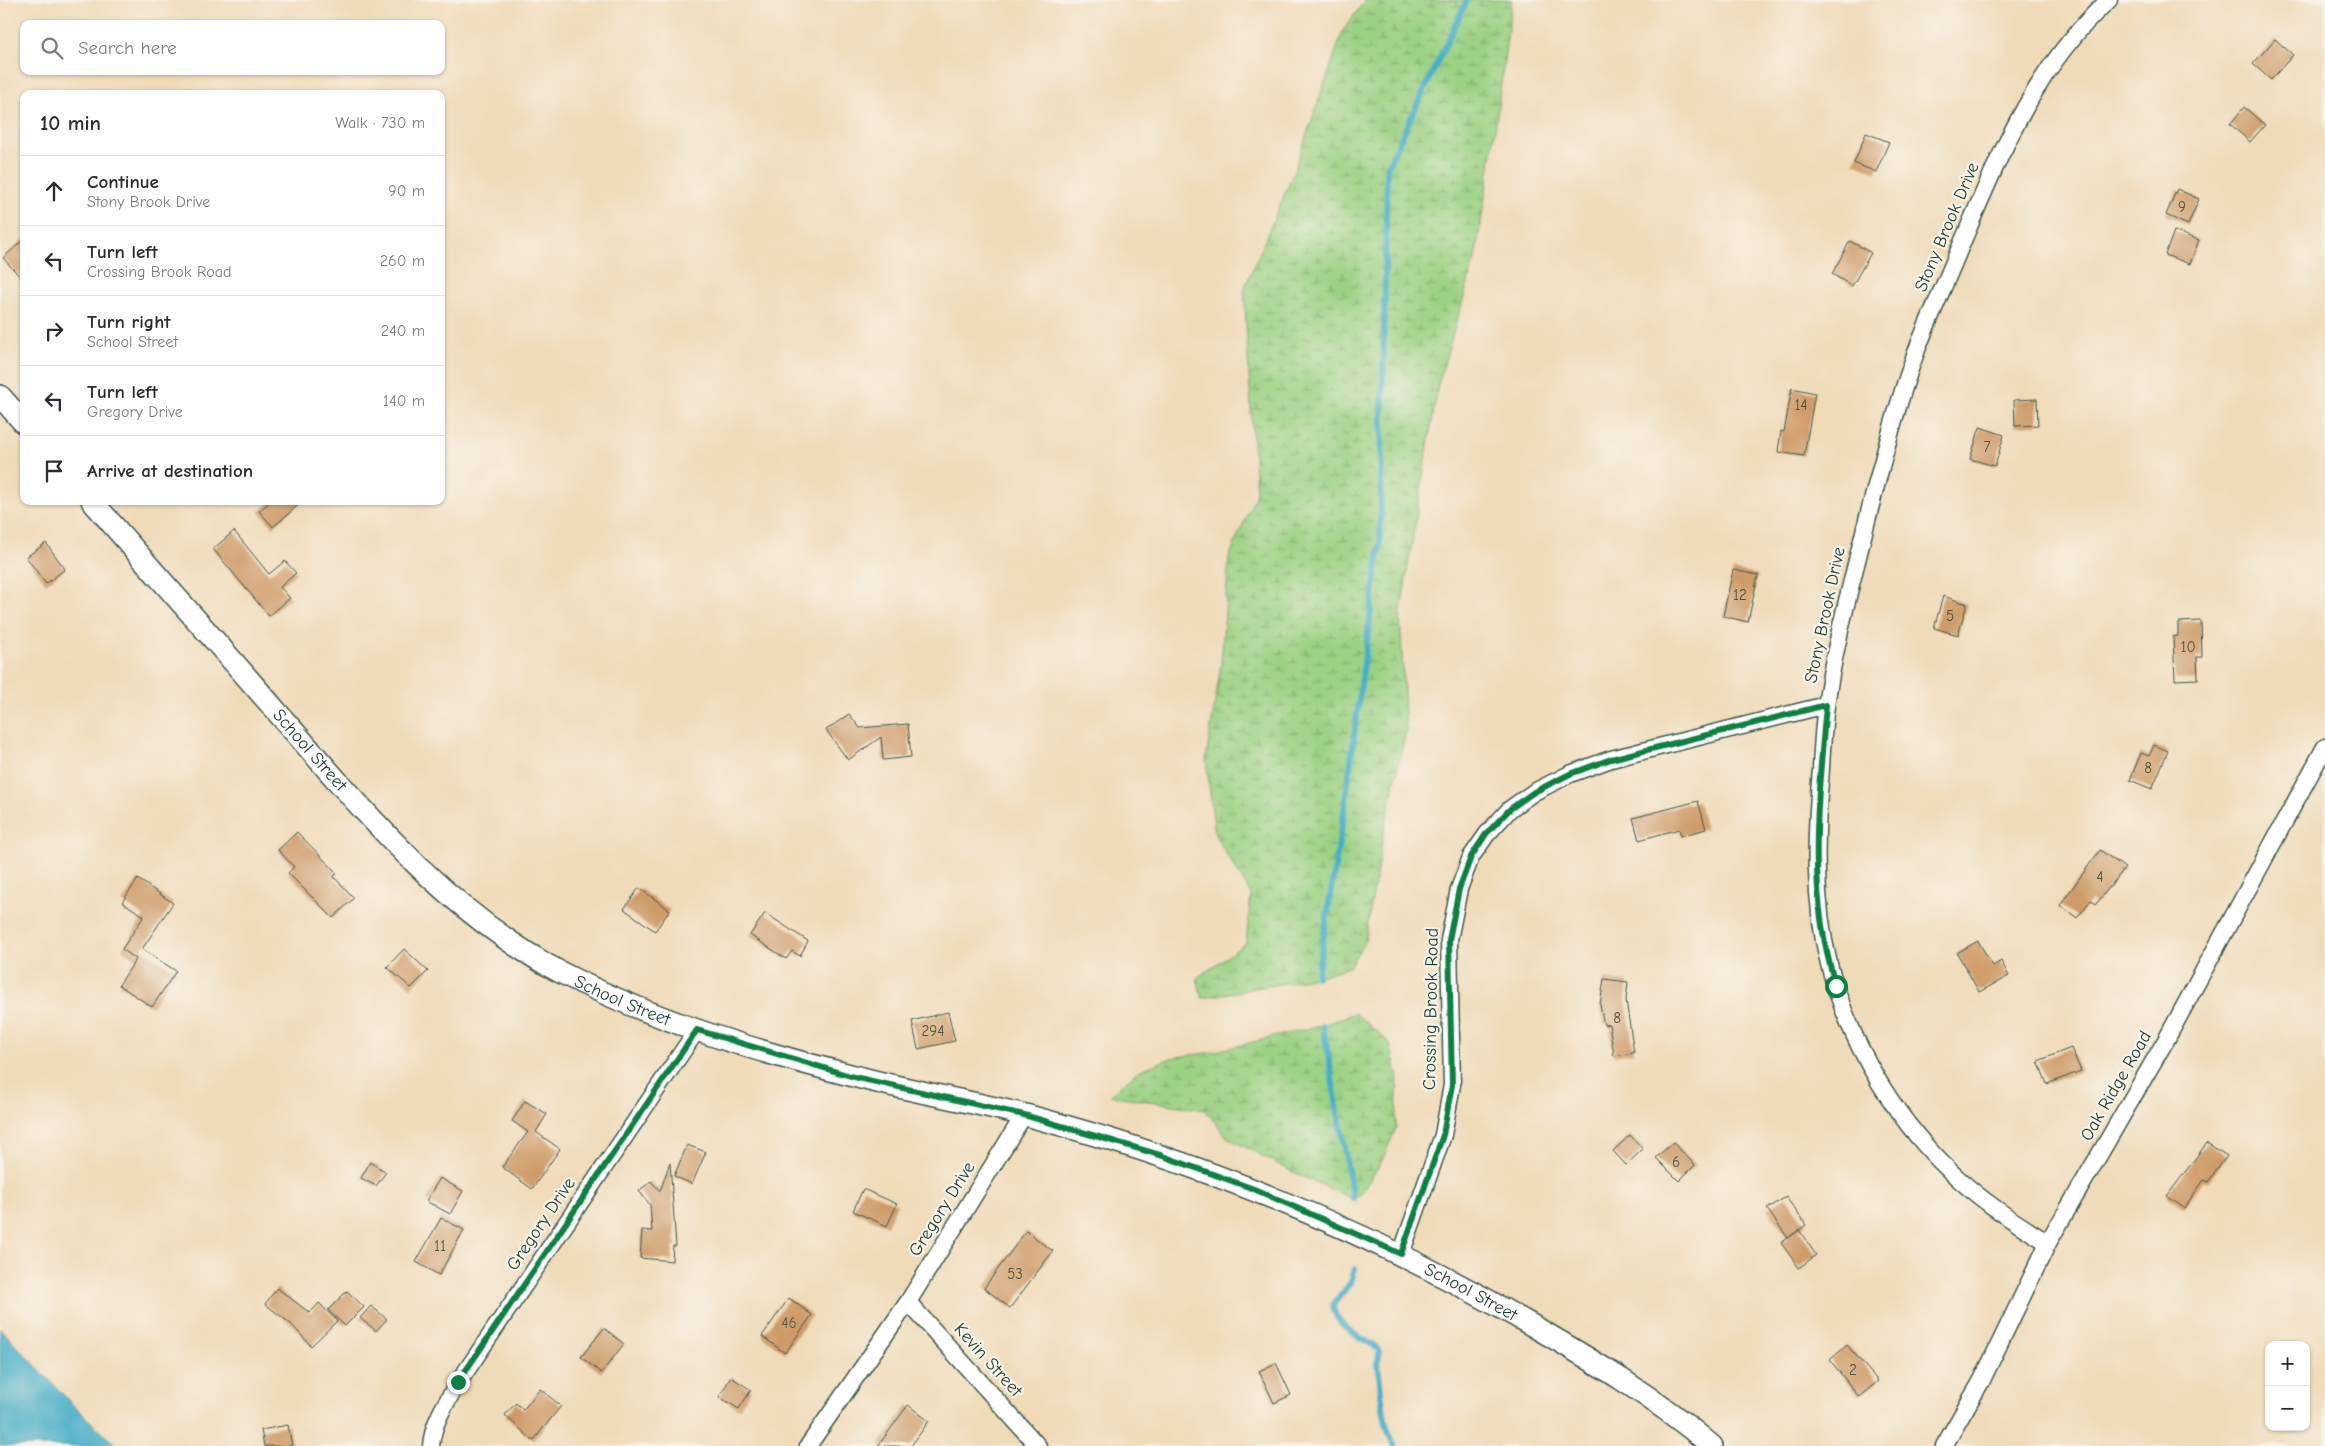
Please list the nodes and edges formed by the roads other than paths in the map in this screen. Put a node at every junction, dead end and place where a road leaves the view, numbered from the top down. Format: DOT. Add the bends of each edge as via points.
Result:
graph roads {
  1 [pos="2109,0"];
  2 [pos="0,396"];
  3 [pos="20,418"];
  4 [pos="96,505"];
  5 [pos="1826,705"];
  6 [pos="2325,746"];
  7 [pos="697,1030"];
  8 [pos="1024,1115"];
  9 [pos="2048,1244"];
  10 [pos="1401,1254"];
  11 [pos="908,1302"];
  12 [pos="431,1446"];
  13 [pos="808,1446"];
  14 [pos="1038,1446"];
  15 [pos="1712,1446"];
  16 [pos="1944,1446"];
  1 -- 5 [label="street, Stony Brook Drive" via="2064,46 2032,94 1994,166 1918,348 1887,441"];
  2 -- 3 [label="street"];
  4 -- 7 [label="street, School Street" via="383,832 443,890 493,931 556,970 630,1006"];
  5 -- 9 [label="street, Stony Brook Drive" via="1817,817 1816,880 1820,924 1846,1016 1895,1107 1928,1149 1998,1211"];
  5 -- 10 [label="street, Crossing Brook Road" via="1611,759 1570,774 1510,809 1486,834 1471,857 1459,889 1449,940 1452,1085 1443,1135"];
  6 -- 9 [label="street, Oak Ridge Road" via="2166,1040"];
  7 -- 8 [label="street, School Street" via="854,1077"];
  7 -- 12 [label="street, Gregory Drive" via="458,1382 440,1413"];
  8 -- 10 [label="street, School Street" via="1160,1155 1254,1189"];
  8 -- 11 [label="street, Gregory Drive"];
  9 -- 16 [label="street, Oak Ridge Road" via="1982,1380"];
  10 -- 15 [label="street, School Street" via="1574,1350 1644,1394"];
  11 -- 13 [label="street, Gregory Drive"];
  11 -- 14 [label="street, Kevin Street"];
}
